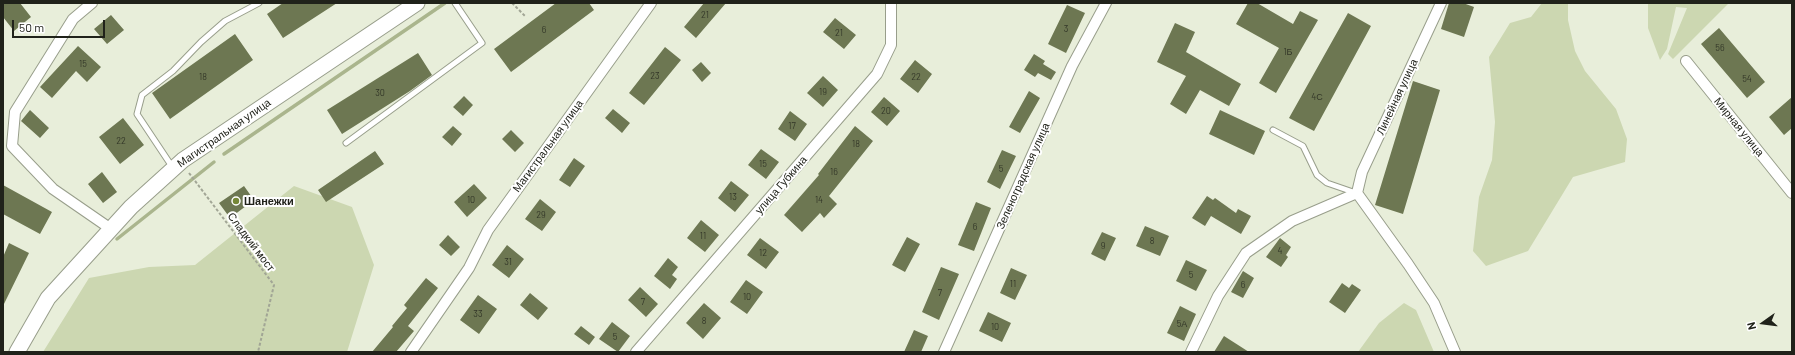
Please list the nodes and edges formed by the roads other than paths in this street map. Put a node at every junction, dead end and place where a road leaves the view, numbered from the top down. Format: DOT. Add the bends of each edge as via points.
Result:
graph roads {
  1 [pos="92,3"];
  2 [pos="259,3"];
  3 [pos="417,3"];
  4 [pos="455,3"];
  5 [pos="652,3"];
  6 [pos="891,3"];
  7 [pos="1106,3"];
  8 [pos="1441,3"];
  9 [pos="1686,61"];
  10 [pos="1272,130"];
  11 [pos="346,143"];
  12 [pos="169,162"];
  13 [pos="1357,193"];
  14 [pos="1792,193"];
  15 [pos="111,230"];
  16 [pos="17,352"];
  17 [pos="411,352"];
  18 [pos="636,352"];
  19 [pos="944,352"];
  20 [pos="1191,352"];
  21 [pos="1455,352"];
  1 -- 15 [label="street" via="73,19 15,112 12,146 53,189"];
  2 -- 12 [label="lane" via="225,21 173,71 142,95 137,114"];
  3 -- 15 [label="main road, Магистральная улица" via="183,160 131,207"];
  4 -- 11 [label="lane" via="482,43"];
  5 -- 17 [label="street, Магистральная улица" via="488,230 469,268"];
  6 -- 18 [label="street, улица Губкина" via="891,45 877,74"];
  7 -- 19 [label="street, Зеленоградская улица" via="1072,66"];
  8 -- 13 [label="street, Линейная улица" via="1362,172"];
  9 -- 14 [label="street, Мирная улица"];
  10 -- 13 [label="lane" via="1303,146 1317,175 1326,183"];
  13 -- 20 [label="street" via="1292,221 1246,253 1218,296"];
  13 -- 21 [label="street" via="1434,303"];
  15 -- 16 [label="main road, Магистральная улица" via="48,298"];
}
